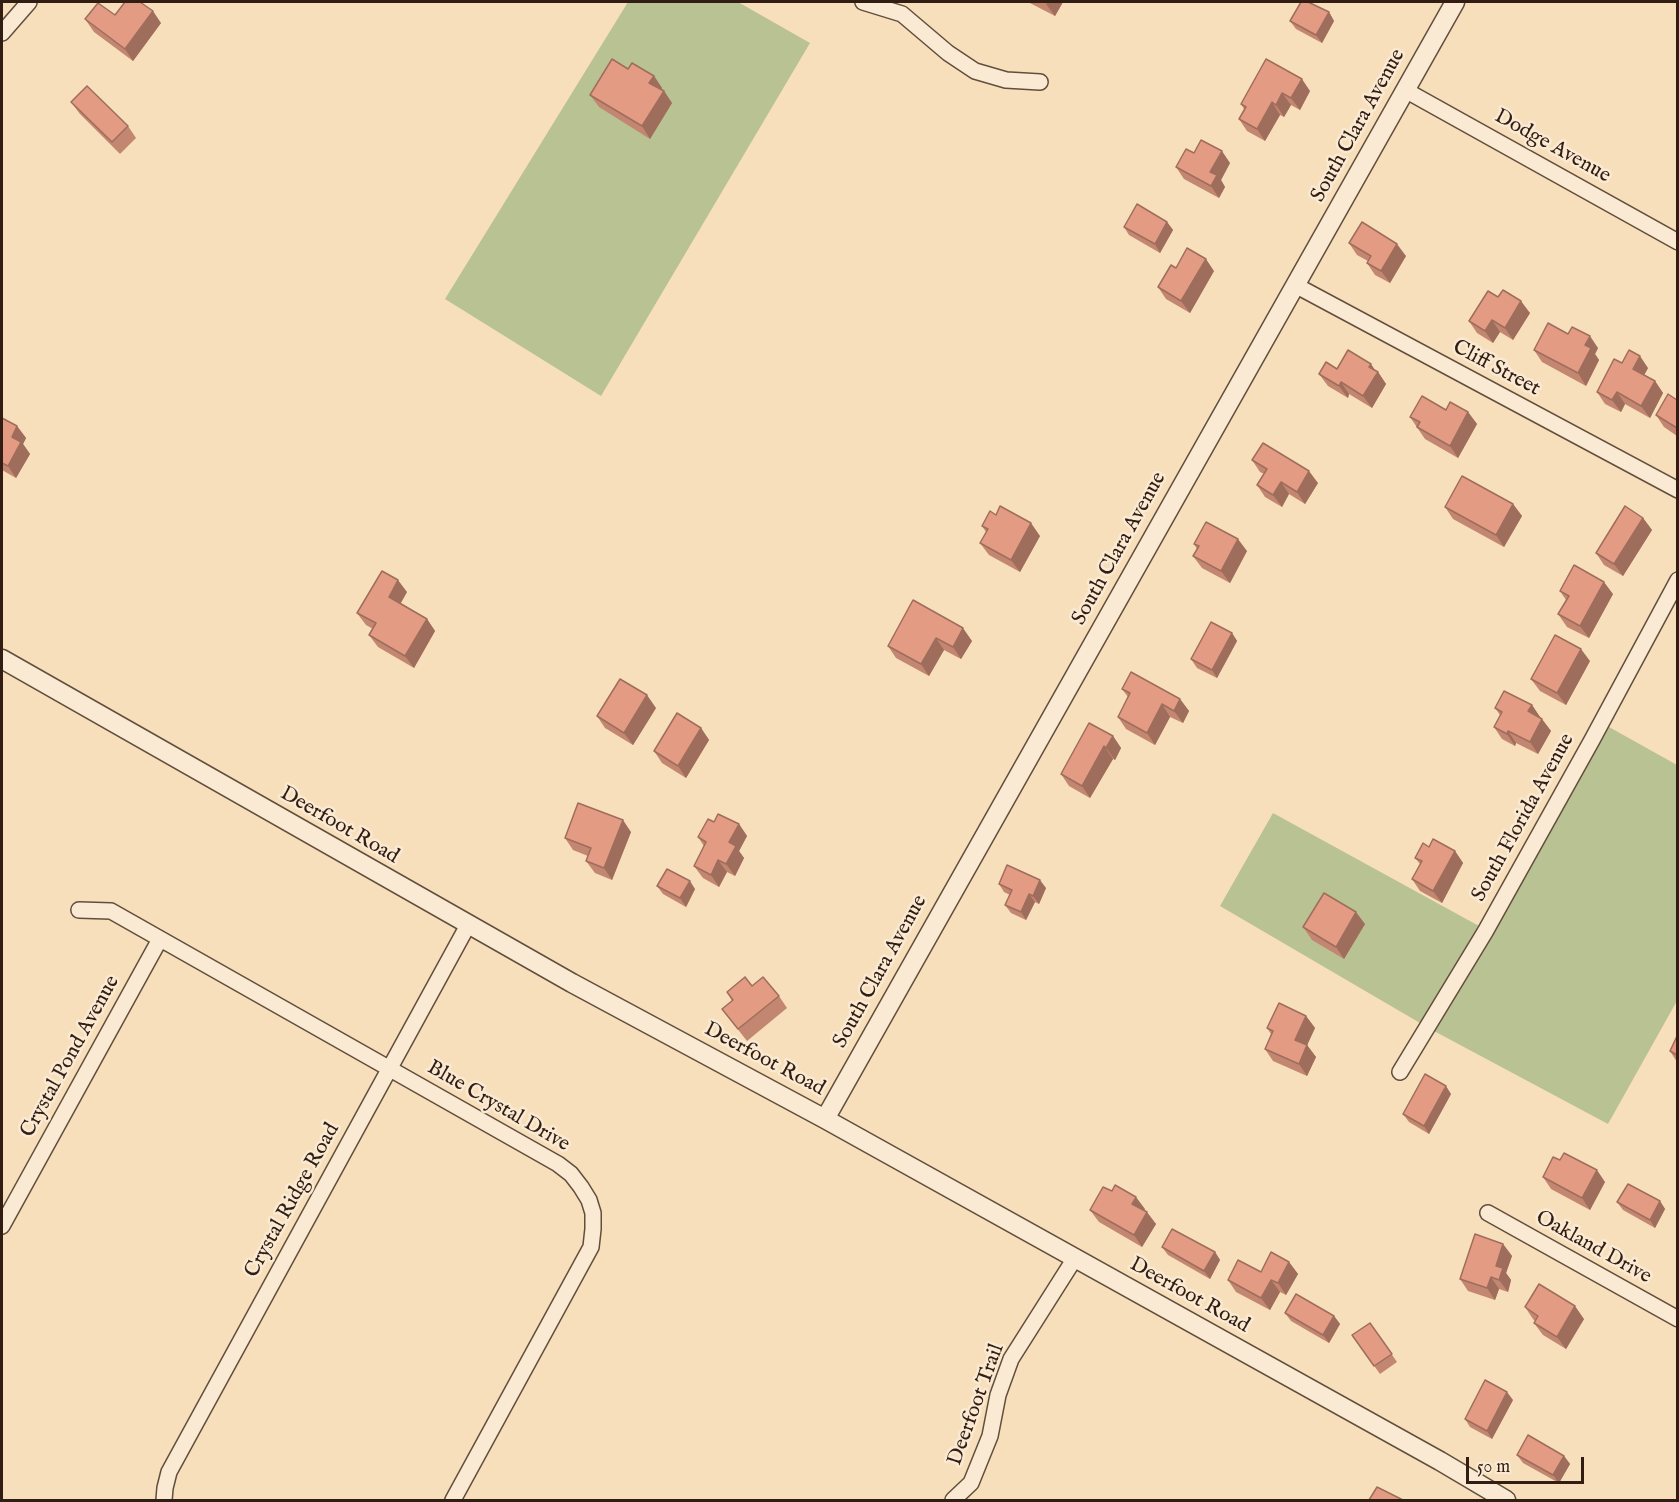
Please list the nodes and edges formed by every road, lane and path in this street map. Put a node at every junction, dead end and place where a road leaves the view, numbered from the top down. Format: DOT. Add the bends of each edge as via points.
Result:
graph roads {
  1 [pos="29,2"];
  2 [pos="863,2"];
  3 [pos="1455,2"];
  4 [pos="2,33"];
  5 [pos="1041,82"];
  6 [pos="1405,90"];
  7 [pos="1677,242"];
  8 [pos="1295,285"];
  9 [pos="1677,490"];
  10 [pos="1677,580"];
  11 [pos="2,659"];
  12 [pos="79,910"];
  13 [pos="468,925"];
  14 [pos="160,939"];
  15 [pos="389,1068"];
  16 [pos="1400,1072"];
  17 [pos="825,1119"];
  18 [pos="1488,1213"];
  19 [pos="2,1226"];
  20 [pos="1075,1258"];
  21 [pos="1677,1319"];
  22 [pos="164,1500"];
  23 [pos="453,1500"];
  24 [pos="952,1500"];
  25 [pos="1506,1500"];
  1 -- 4 [label="street"];
  2 -- 5 [label="street" via="902,14 975,71 1006,80"];
  3 -- 6 [label="street, South Clara Avenue"];
  6 -- 7 [label="street, Dodge Avenue"];
  6 -- 8 [label="street, South Clara Avenue"];
  8 -- 9 [label="street, Cliff Street"];
  8 -- 17 [label="street, South Clara Avenue"];
  10 -- 16 [label="street, South Florida Avenue" via="1485,932"];
  11 -- 13 [label="street, Deerfoot Road"];
  12 -- 14 [label="street, Blue Crystal Drive" via="111,911"];
  13 -- 15 [label="street, Crystal Ridge Road"];
  13 -- 17 [label="street, Deerfoot Road"];
  14 -- 15 [label="street, Blue Crystal Drive"];
  14 -- 19 [label="street, Crystal Pond Avenue"];
  15 -- 22 [label="street, Crystal Ridge Road" via="169,1472"];
  15 -- 23 [label="street, Blue Crystal Drive" via="558,1164 581,1187 592,1214 591,1247"];
  17 -- 20 [label="street, Deerfoot Road"];
  18 -- 21 [label="street, Oakland Drive"];
  20 -- 24 [label="street, Deerfoot Trail" via="1011,1359 998,1395 990,1436 971,1483"];
  20 -- 25 [label="street, Deerfoot Road"];
}
